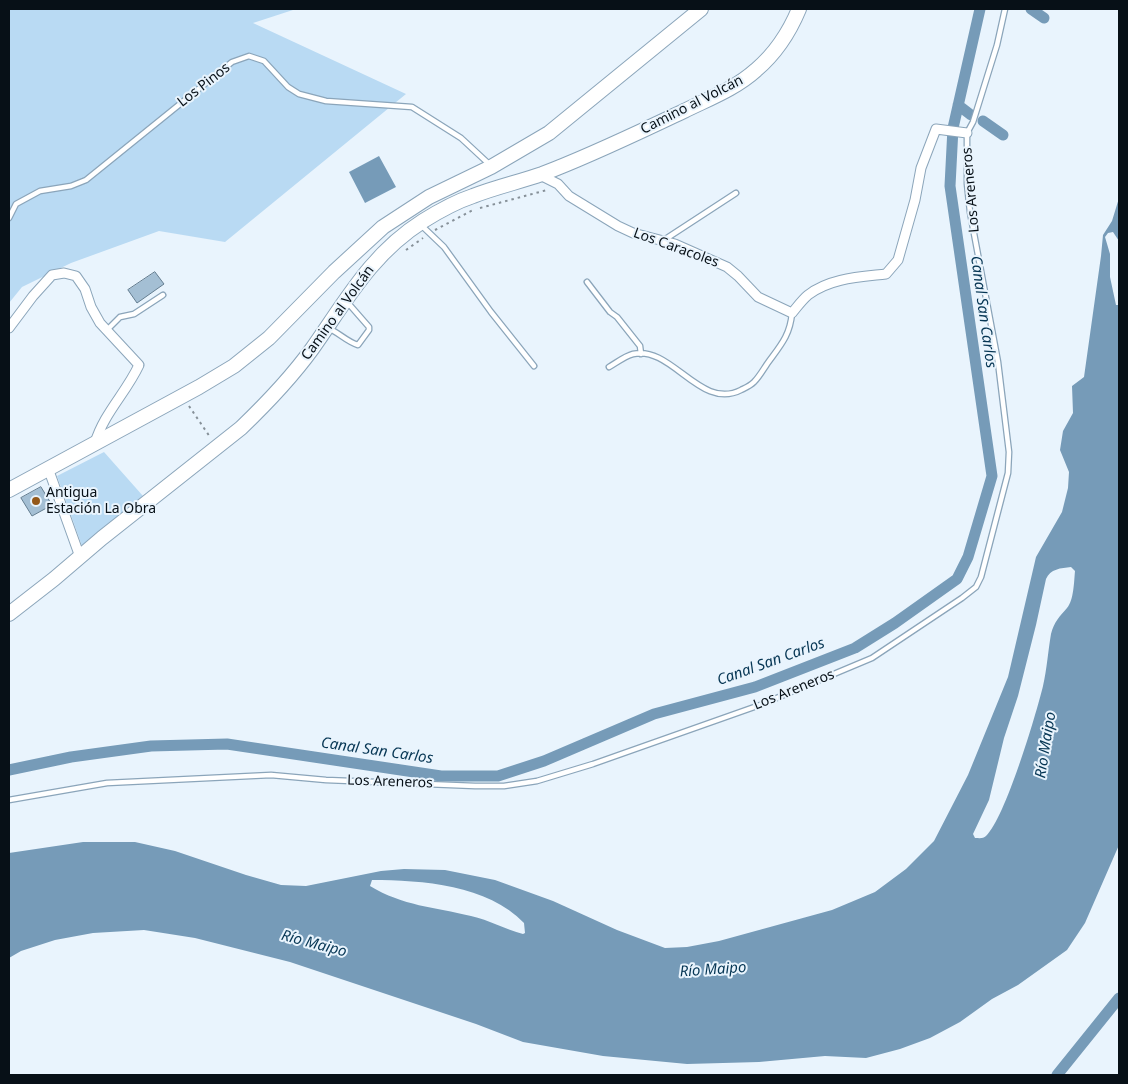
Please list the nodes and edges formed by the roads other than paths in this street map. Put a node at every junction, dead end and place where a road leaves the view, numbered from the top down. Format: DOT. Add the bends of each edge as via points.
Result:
graph roads {
  1 [pos="701,9"];
  2 [pos="799,9"];
  3 [pos="1005,9"];
  4 [pos="966,132"];
  5 [pos="491,167"];
  6 [pos="540,174"];
  7 [pos="736,193"];
  8 [pos="9,218"];
  9 [pos="425,228"];
  10 [pos="663,241"];
  11 [pos="586,282"];
  12 [pos="163,295"];
  13 [pos="346,298"];
  14 [pos="792,313"];
  15 [pos="327,327"];
  16 [pos="9,328"];
  17 [pos="107,330"];
  18 [pos="642,354"];
  19 [pos="534,366"];
  20 [pos="609,367"];
  21 [pos="95,443"];
  22 [pos="48,468"];
  23 [pos="9,490"];
  24 [pos="80,557"];
  25 [pos="9,614"];
  26 [pos="9,800"];
  1 -- 5 [label="main road, Camino al Volcán" via="563,123"];
  2 -- 6 [label="main road, Camino al Volcán" via="778,48 756,71 736,85 644,130"];
  3 -- 4 [label="lane, Los Areneros" via="973,122"];
  4 -- 14 [label="street" via="936,129 921,168 898,260 886,274 844,280 820,288 806,296"];
  4 -- 26 [label="lane, Los Areneros" via="970,212 998,362 1009,452 1008,473 981,577 962,598 872,658 760,705 537,781 475,786 271,775 107,783"];
  5 -- 8 [label="lane, Los Pinos" via="461,138 412,107 326,101 299,94 264,61 249,56 232,62 86,180 40,191 16,204"];
  5 -- 21 [label="main road, Camino al Volcán" via="448,186 396,217 252,352 215,378"];
  6 -- 9 [label="main road, Camino al Volcán" via="472,196 436,213"];
  6 -- 10 [label="street, Los Caracoles" via="618,226"];
  7 -- 10 [label="lane"];
  9 -- 13 [label="main road, Camino al Volcán" via="404,235 377,259"];
  9 -- 19 [label="lane" via="444,248"];
  10 -- 14 [label="street, Los Caracoles" via="727,267 758,297"];
  11 -- 18 [label="lane" via="610,312 618,316 640,346"];
  12 -- 17 [label="lane" via="134,314 120,317"];
  13 -- 15 [label="main road, Camino al Volcán"];
  13 -- 15 [label="lane" via="369,330 358,345 354,345"];
  14 -- 18 [label="lane" via="786,337 753,384 736,392 711,393 659,358"];
  15 -- 24 [label="main road, Camino al Volcán" via="295,371 241,428"];
  16 -- 17 [label="street" via="52,275 64,273 76,276 100,323"];
  17 -- 21 [label="street" via="139,365 99,429"];
  18 -- 20 [label="lane" via="633,354"];
  21 -- 22 [label="main road, Camino al Volcán"];
  22 -- 23 [label="main road, Camino al Volcán"];
  22 -- 24 [label="street"];
  24 -- 25 [label="main road, Camino al Volcán"];
}
